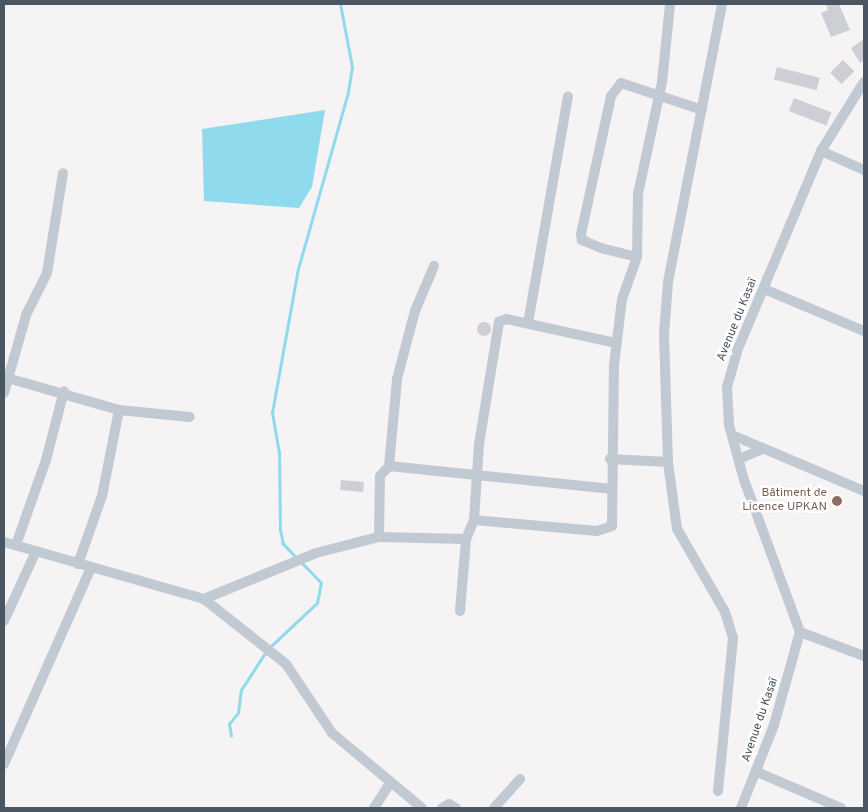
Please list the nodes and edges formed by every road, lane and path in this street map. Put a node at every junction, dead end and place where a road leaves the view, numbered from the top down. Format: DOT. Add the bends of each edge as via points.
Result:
graph roads {
  1 [pos="670,4"];
  2 [pos="722,4"];
  3 [pos="864,82"];
  4 [pos="660,95"];
  5 [pos="568,96"];
  6 [pos="702,110"];
  7 [pos="821,151"];
  8 [pos="864,170"];
  9 [pos="63,173"];
  10 [pos="637,258"];
  11 [pos="434,266"];
  12 [pos="764,289"];
  13 [pos="528,323"];
  14 [pos="864,331"];
  15 [pos="616,343"];
  16 [pos="6,377"];
  17 [pos="64,391"];
  18 [pos="4,393"];
  19 [pos="119,410"];
  20 [pos="190,417"];
  21 [pos="732,435"];
  22 [pos="762,448"];
  23 [pos="610,459"];
  24 [pos="740,459"];
  25 [pos="668,462"];
  26 [pos="389,466"];
  27 [pos="477,477"];
  28 [pos="610,488"];
  29 [pos="864,491"];
  30 [pos="474,520"];
  31 [pos="380,537"];
  32 [pos="466,539"];
  33 [pos="4,542"];
  34 [pos="16,545"];
  35 [pos="36,551"];
  36 [pos="78,564"];
  37 [pos="91,568"];
  38 [pos="204,599"];
  39 [pos="460,611"];
  40 [pos="4,621"];
  41 [pos="800,632"];
  42 [pos="864,656"];
  43 [pos="4,764"];
  44 [pos="757,772"];
  45 [pos="520,779"];
  46 [pos="390,783"];
  47 [pos="718,791"];
  48 [pos="374,808"];
  49 [pos="422,808"];
  50 [pos="442,808"];
  51 [pos="456,808"];
  52 [pos="494,808"];
  53 [pos="741,808"];
  54 [pos="841,808"];
  1 -- 4 [label="street"];
  2 -- 6 [label="street"];
  3 -- 7 [label="street, Avenue du Kasaï"];
  4 -- 6 [label="street"];
  4 -- 10 [label="street" via="638,194"];
  4 -- 10 [label="street" via="616,85 582,227 582,240"];
  5 -- 13 [label="street"];
  6 -- 25 [label="street" via="664,314"];
  7 -- 8 [label="street"];
  7 -- 12 [label="street, Avenue du Kasaï"];
  9 -- 16 [label="street" via="51,260 26,315"];
  10 -- 15 [label="street" via="622,299"];
  11 -- 26 [label="street" via="415,311 396,379"];
  12 -- 14 [label="street"];
  12 -- 21 [label="street, Avenue du Kasaï" via="727,387"];
  13 -- 15 [label="street"];
  13 -- 27 [label="street" via="499,322"];
  15 -- 23 [label="street"];
  16 -- 17 [label="street"];
  16 -- 18 [label="street"];
  17 -- 19 [label="street"];
  17 -- 34 [label="street" via="46,460"];
  19 -- 20 [label="street"];
  19 -- 36 [label="street" via="102,496"];
  21 -- 22 [label="street"];
  21 -- 24 [label="street, Avenue du Kasaï"];
  22 -- 24 [label="street"];
  22 -- 29 [label="street"];
  23 -- 25 [label="street"];
  23 -- 28 [label="street"];
  24 -- 41 [label="street, Avenue du Kasaï"];
  25 -- 47 [label="street" via="677,528 724,612 733,638"];
  26 -- 27 [label="street"];
  26 -- 31 [label="street" via="381,470 379,483"];
  27 -- 28 [label="street"];
  27 -- 30 [label="street"];
  28 -- 30 [label="street" via="613,521 604,530"];
  30 -- 32 [label="street"];
  31 -- 32 [label="street"];
  31 -- 38 [label="street" via="316,553"];
  32 -- 39 [label="street"];
  33 -- 34 [label="street"];
  34 -- 35 [label="street"];
  35 -- 36 [label="street"];
  35 -- 40 [label="street"];
  36 -- 37 [label="street"];
  37 -- 38 [label="street"];
  37 -- 43 [label="street"];
  38 -- 46 [label="street" via="286,664 332,733"];
  41 -- 42 [label="street"];
  41 -- 44 [label="street, Avenue du Kasaï"];
  44 -- 53 [label="street, Avenue du Kasaï"];
  44 -- 54 [label="street"];
  45 -- 52 [label="street"];
  46 -- 48 [label="street"];
  46 -- 49 [label="street"];
  50 -- 51 [label="street" via="449,804"];
}
